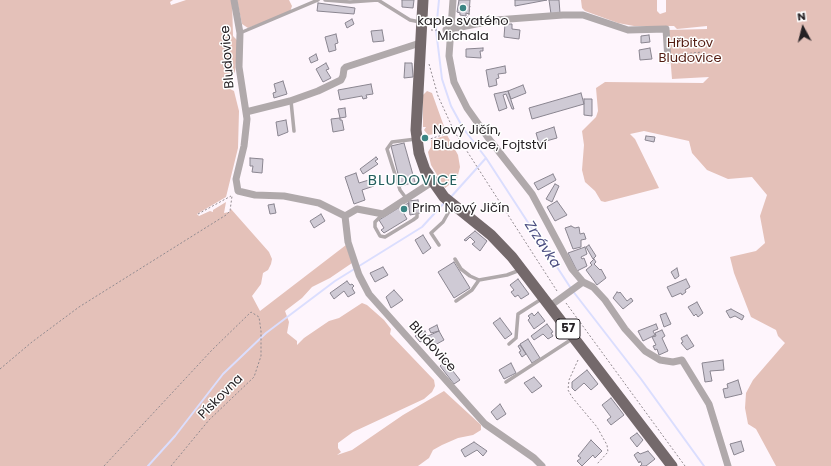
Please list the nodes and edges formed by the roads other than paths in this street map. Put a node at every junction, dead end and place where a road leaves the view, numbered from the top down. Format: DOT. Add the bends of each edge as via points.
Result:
graph roads {
  1 [pos="234,0"];
  2 [pos="318,0"];
  3 [pos="325,0"];
  4 [pos="423,0"];
  5 [pos="453,0"];
  6 [pos="421,22"];
  7 [pos="449,30"];
  8 [pos="240,33"];
  9 [pos="420,43"];
  10 [pos="668,58"];
  11 [pos="291,101"];
  12 [pos="246,112"];
  13 [pos="294,131"];
  14 [pos="416,139"];
  15 [pos="432,182"];
  16 [pos="411,198"];
  17 [pos="449,202"];
  18 [pos="383,214"];
  19 [pos="415,214"];
  20 [pos="345,216"];
  21 [pos="438,245"];
  22 [pos="455,259"];
  23 [pos="521,269"];
  24 [pos="479,280"];
  25 [pos="581,284"];
  26 [pos="456,301"];
  27 [pos="547,301"];
  28 [pos="575,338"];
  29 [pos="509,344"];
  30 [pos="506,382"];
  31 [pos="542,466"];
  32 [pos="672,466"];
  33 [pos="728,466"];
  1 -- 8 [label="street, Bludovice"];
  2 -- 8 [label="lane"];
  3 -- 6 [label="lane" via="378,0 410,20"];
  4 -- 6 [label="main road, 57"];
  5 -- 7 [label="street"];
  6 -- 9 [label="main road, 57"];
  7 -- 10 [label="street" via="496,20 583,15 628,30 666,29"];
  7 -- 25 [label="street" via="449,56 454,82 460,95 488,139 532,194"];
  8 -- 12 [label="street, Bludovice" via="239,67"];
  9 -- 11 [label="street" via="346,67 341,80"];
  9 -- 14 [label="main road, 57"];
  11 -- 12 [label="street"];
  11 -- 13 [label="lane"];
  12 -- 20 [label="street, Bludovice" via="248,119 244,146 236,179 238,191 319,203"];
  14 -- 15 [label="main road, 57" via="421,161"];
  14 -- 16 [label="lane" via="392,142 387,148 400,190"];
  15 -- 16 [label="street"];
  15 -- 17 [label="main road, 57"];
  16 -- 18 [label="street"];
  17 -- 21 [label="lane" via="443,222 431,233"];
  17 -- 23 [label="main road, 57" via="491,235"];
  18 -- 19 [label="lane" via="375,222 375,227 380,236 385,237 413,220"];
  18 -- 20 [label="street" via="357,209"];
  20 -- 31 [label="street, Bludovice" via="350,248 369,294 485,424"];
  22 -- 24 [label="lane" via="461,269"];
  23 -- 24 [label="lane" via="507,275"];
  23 -- 27 [label="main road, 57"];
  24 -- 26 [label="lane" via="472,290"];
  25 -- 27 [label="street" via="563,296"];
  25 -- 33 [label="street" via="593,287 645,352 660,360 682,360 709,404"];
  27 -- 28 [label="main road, 57"];
  27 -- 29 [label="lane" via="518,314 516,338"];
  28 -- 30 [label="lane"];
  28 -- 32 [label="main road, 57"];
}
